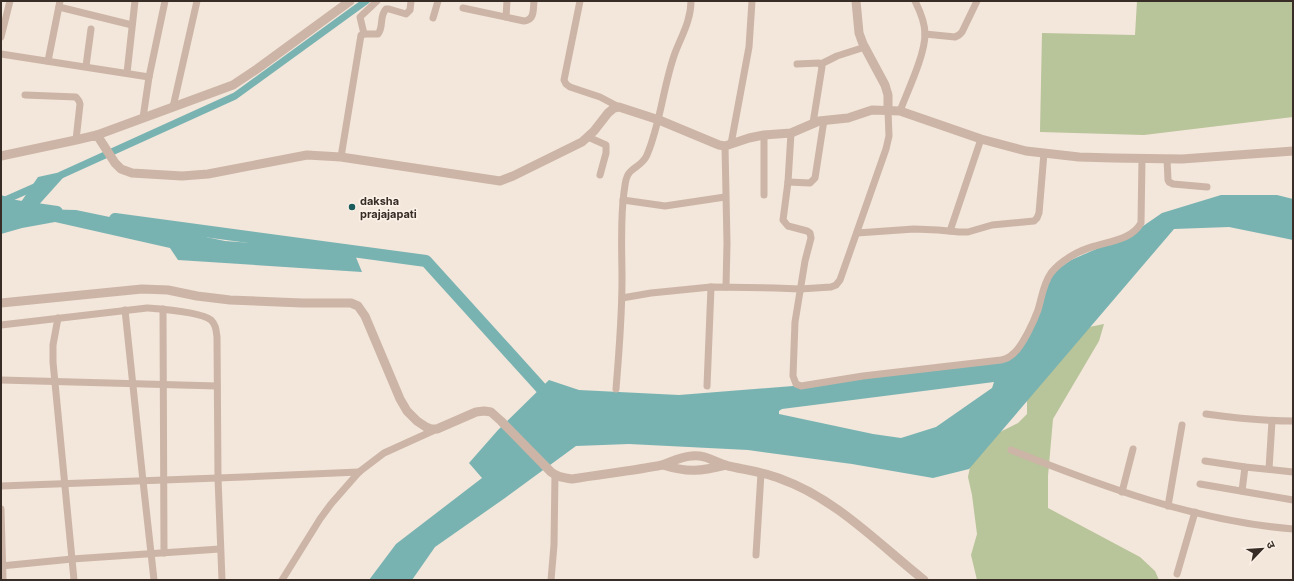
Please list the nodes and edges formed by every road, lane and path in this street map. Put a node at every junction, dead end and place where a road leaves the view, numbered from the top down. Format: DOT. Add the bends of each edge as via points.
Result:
graph roads {
  1 [pos="10,1"];
  2 [pos="135,1"];
  3 [pos="165,1"];
  4 [pos="198,1"];
  5 [pos="350,1"];
  6 [pos="378,1"];
  7 [pos="411,1"];
  8 [pos="438,1"];
  9 [pos="507,1"];
  10 [pos="534,1"];
  11 [pos="580,1"];
  12 [pos="691,1"];
  13 [pos="752,1"];
  14 [pos="856,1"];
  15 [pos="915,1"];
  16 [pos="977,1"];
  17 [pos="59,4"];
  18 [pos="463,8"];
  19 [pos="506,17"];
  20 [pos="433,18"];
  21 [pos="132,25"];
  22 [pos="91,30"];
  23 [pos="364,34"];
  24 [pos="925,34"];
  25 [pos="1,37"];
  26 [pos="865,47"];
  27 [pos="1,54"];
  28 [pos="48,61"];
  29 [pos="797,64"];
  30 [pos="821,64"];
  31 [pos="86,66"];
  32 [pos="127,73"];
  33 [pos="149,77"];
  34 [pos="25,94"];
  35 [pos="173,107"];
  36 [pos="619,107"];
  37 [pos="888,111"];
  38 [pos="900,111"];
  39 [pos="143,118"];
  40 [pos="659,120"];
  41 [pos="824,120"];
  42 [pos="813,123"];
  43 [pos="791,133"];
  44 [pos="764,136"];
  45 [pos="588,137"];
  46 [pos="99,138"];
  47 [pos="981,139"];
  48 [pos="76,140"];
  49 [pos="728,145"];
  50 [pos="1293,151"];
  51 [pos="1044,153"];
  52 [pos="1,156"];
  53 [pos="341,157"];
  54 [pos="1142,159"];
  55 [pos="1167,159"];
  56 [pos="600,175"];
  57 [pos="788,182"];
  58 [pos="1207,187"];
  59 [pos="764,195"];
  60 [pos="725,197"];
  61 [pos="623,200"];
  62 [pos="950,231"];
  63 [pos="857,233"];
  64 [pos="711,287"];
  65 [pos="726,287"];
  66 [pos="800,289"];
  67 [pos="622,298"];
  68 [pos="1,303"];
  69 [pos="163,309"];
  70 [pos="125,310"];
  71 [pos="58,318"];
  72 [pos="1,325"];
  73 [pos="1,380"];
  74 [pos="54,380"];
  75 [pos="133,383"];
  76 [pos="163,384"];
  77 [pos="217,386"];
  78 [pos="707,386"];
  79 [pos="616,389"];
  80 [pos="1206,414"];
  81 [pos="1272,421"];
  82 [pos="1293,421"];
  83 [pos="1182,426"];
  84 [pos="437,429"];
  85 [pos="1133,449"];
  86 [pos="1011,450"];
  87 [pos="1205,461"];
  88 [pos="663,464"];
  89 [pos="726,465"];
  90 [pos="1245,467"];
  91 [pos="1269,469"];
  92 [pos="359,472"];
  93 [pos="1293,472"];
  94 [pos="761,473"];
  95 [pos="553,474"];
  96 [pos="218,478"];
  97 [pos="143,480"];
  98 [pos="163,480"];
  99 [pos="65,483"];
  100 [pos="1200,484"];
  101 [pos="1,486"];
  102 [pos="1242,491"];
  103 [pos="1122,492"];
  104 [pos="1293,500"];
  105 [pos="1168,506"];
  106 [pos="1,509"];
  107 [pos="1195,512"];
  108 [pos="1293,529"];
  109 [pos="220,549"];
  110 [pos="164,553"];
  111 [pos="151,554"];
  112 [pos="756,555"];
  113 [pos="72,559"];
  114 [pos="1,566"];
  115 [pos="1177,574"];
  116 [pos="3,580"];
  117 [pos="74,580"];
  118 [pos="154,580"];
  119 [pos="222,580"];
  120 [pos="282,580"];
  121 [pos="551,580"];
  122 [pos="924,580"];
  1 -- 25 [label="street"];
  2 -- 21 [label="street"];
  3 -- 33 [label="street"];
  4 -- 35 [label="street"];
  5 -- 35 [label="street" via="244,79"];
  6 -- 23 [label="street" via="360,17"];
  7 -- 23 [label="street" via="410,10 406,14 386,9 378,34"];
  8 -- 20 [label="street"];
  9 -- 19 [label="street"];
  10 -- 19 [label="street" via="531,19 524,21"];
  11 -- 36 [label="street" via="564,80 570,87 600,97"];
  12 -- 40 [label="street" via="688,24 675,52"];
  13 -- 49 [label="street" via="749,48"];
  14 -- 26 [label="street" via="859,33"];
  15 -- 24 [label="street" via="922,17"];
  16 -- 24 [label="street" via="959,36"];
  17 -- 21 [label="street"];
  17 -- 28 [label="street"];
  18 -- 19 [label="street"];
  21 -- 32 [label="street"];
  22 -- 31 [label="street"];
  23 -- 53 [label="street" via="360,39"];
  24 -- 38 [label="street" via="922,54"];
  26 -- 30 [label="street"];
  26 -- 37 [label="street" via="885,85"];
  27 -- 28 [label="street"];
  28 -- 31 [label="street"];
  29 -- 30 [label="street"];
  30 -- 42 [label="street"];
  31 -- 32 [label="street"];
  32 -- 33 [label="street"];
  33 -- 39 [label="street"];
  34 -- 48 [label="street" via="78,98 80,104"];
  35 -- 39 [label="street"];
  36 -- 40 [label="street"];
  36 -- 45 [label="street" via="608,113"];
  37 -- 38 [label="street"];
  37 -- 41 [label="street" via="872,110 840,120"];
  37 -- 63 [label="street" via="889,136 886,148"];
  38 -- 47 [label="street"];
  39 -- 46 [label="street"];
  40 -- 49 [label="street" via="719,145"];
  40 -- 61 [label="street" via="645,159 627,175"];
  41 -- 42 [label="street"];
  41 -- 57 [label="street" via="815,178 810,183"];
  42 -- 43 [label="street"];
  43 -- 44 [label="street"];
  43 -- 57 [label="street"];
  44 -- 49 [label="street"];
  44 -- 59 [label="street"];
  45 -- 53 [label="street" via="573,147 500,181"];
  45 -- 56 [label="street" via="606,145"];
  46 -- 48 [label="street"];
  46 -- 53 [label="street" via="115,163 121,169 132,173 194,176 308,155"];
  47 -- 51 [label="street"];
  47 -- 62 [label="street"];
  48 -- 52 [label="street"];
  49 -- 60 [label="street"];
  50 -- 55 [label="street"];
  51 -- 54 [label="street"];
  51 -- 62 [label="street" via="1039,213 1034,221 992,225 968,232"];
  54 -- 55 [label="street"];
  54 -- 66 [label="street" via="1141,215 1137,230 1130,235 1075,254 1061,263 1045,283 1030,328 1018,349 1008,358 801,386 796,384 793,376 795,322"];
  55 -- 58 [label="street" via="1169,182"];
  57 -- 66 [label="street" via="783,220 788,226 807,231 811,235"];
  60 -- 61 [label="street" via="665,206"];
  60 -- 65 [label="street"];
  61 -- 67 [label="street"];
  62 -- 63 [label="street" via="914,229"];
  63 -- 66 [label="street" via="836,285"];
  64 -- 65 [label="street"];
  64 -- 67 [label="street"];
  64 -- 78 [label="street"];
  65 -- 66 [label="street"];
  67 -- 79 [label="street"];
  68 -- 84 [label="street" via="142,289 168,290 230,300 351,303 358,306 365,316 407,411 426,427"];
  69 -- 70 [label="street"];
  69 -- 76 [label="street"];
  69 -- 77 [label="street" via="200,315 214,324 217,337"];
  70 -- 71 [label="street"];
  70 -- 75 [label="street"];
  71 -- 72 [label="street"];
  71 -- 74 [label="street" via="53,352"];
  73 -- 74 [label="street"];
  74 -- 75 [label="street"];
  74 -- 99 [label="street"];
  75 -- 76 [label="street"];
  75 -- 97 [label="street"];
  76 -- 77 [label="street"];
  76 -- 98 [label="street"];
  77 -- 96 [label="street"];
  80 -- 81 [label="street"];
  81 -- 82 [label="street"];
  81 -- 91 [label="street"];
  83 -- 105 [label="street"];
  84 -- 92 [label="street" via="384,453"];
  84 -- 95 [label="street" via="476,412 491,412"];
  85 -- 103 [label="street"];
  86 -- 103 [label="street"];
  87 -- 90 [label="street"];
  88 -- 89 [label="street" via="677,470 691,471"];
  88 -- 89 [label="street" via="690,456 701,456"];
  88 -- 95 [label="street" via="572,479"];
  89 -- 94 [label="street"];
  90 -- 91 [label="street"];
  90 -- 102 [label="street"];
  91 -- 93 [label="street"];
  92 -- 96 [label="street"];
  92 -- 120 [label="street" via="320,519"];
  94 -- 112 [label="street"];
  94 -- 122 [label="street" via="804,489 839,510"];
  95 -- 121 [label="street" via="554,545"];
  96 -- 98 [label="street"];
  96 -- 109 [label="street"];
  97 -- 98 [label="street"];
  97 -- 99 [label="street"];
  97 -- 111 [label="street"];
  98 -- 110 [label="street"];
  99 -- 101 [label="street"];
  99 -- 113 [label="street"];
  100 -- 102 [label="street"];
  102 -- 104 [label="street"];
  103 -- 105 [label="street"];
  105 -- 107 [label="street"];
  106 -- 114 [label="street"];
  107 -- 108 [label="street" via="1268,527"];
  107 -- 115 [label="street"];
  109 -- 110 [label="street"];
  109 -- 119 [label="street"];
  110 -- 111 [label="street"];
  111 -- 113 [label="street"];
  111 -- 118 [label="street"];
  113 -- 114 [label="street"];
  113 -- 117 [label="street"];
  114 -- 116 [label="street"];
}
